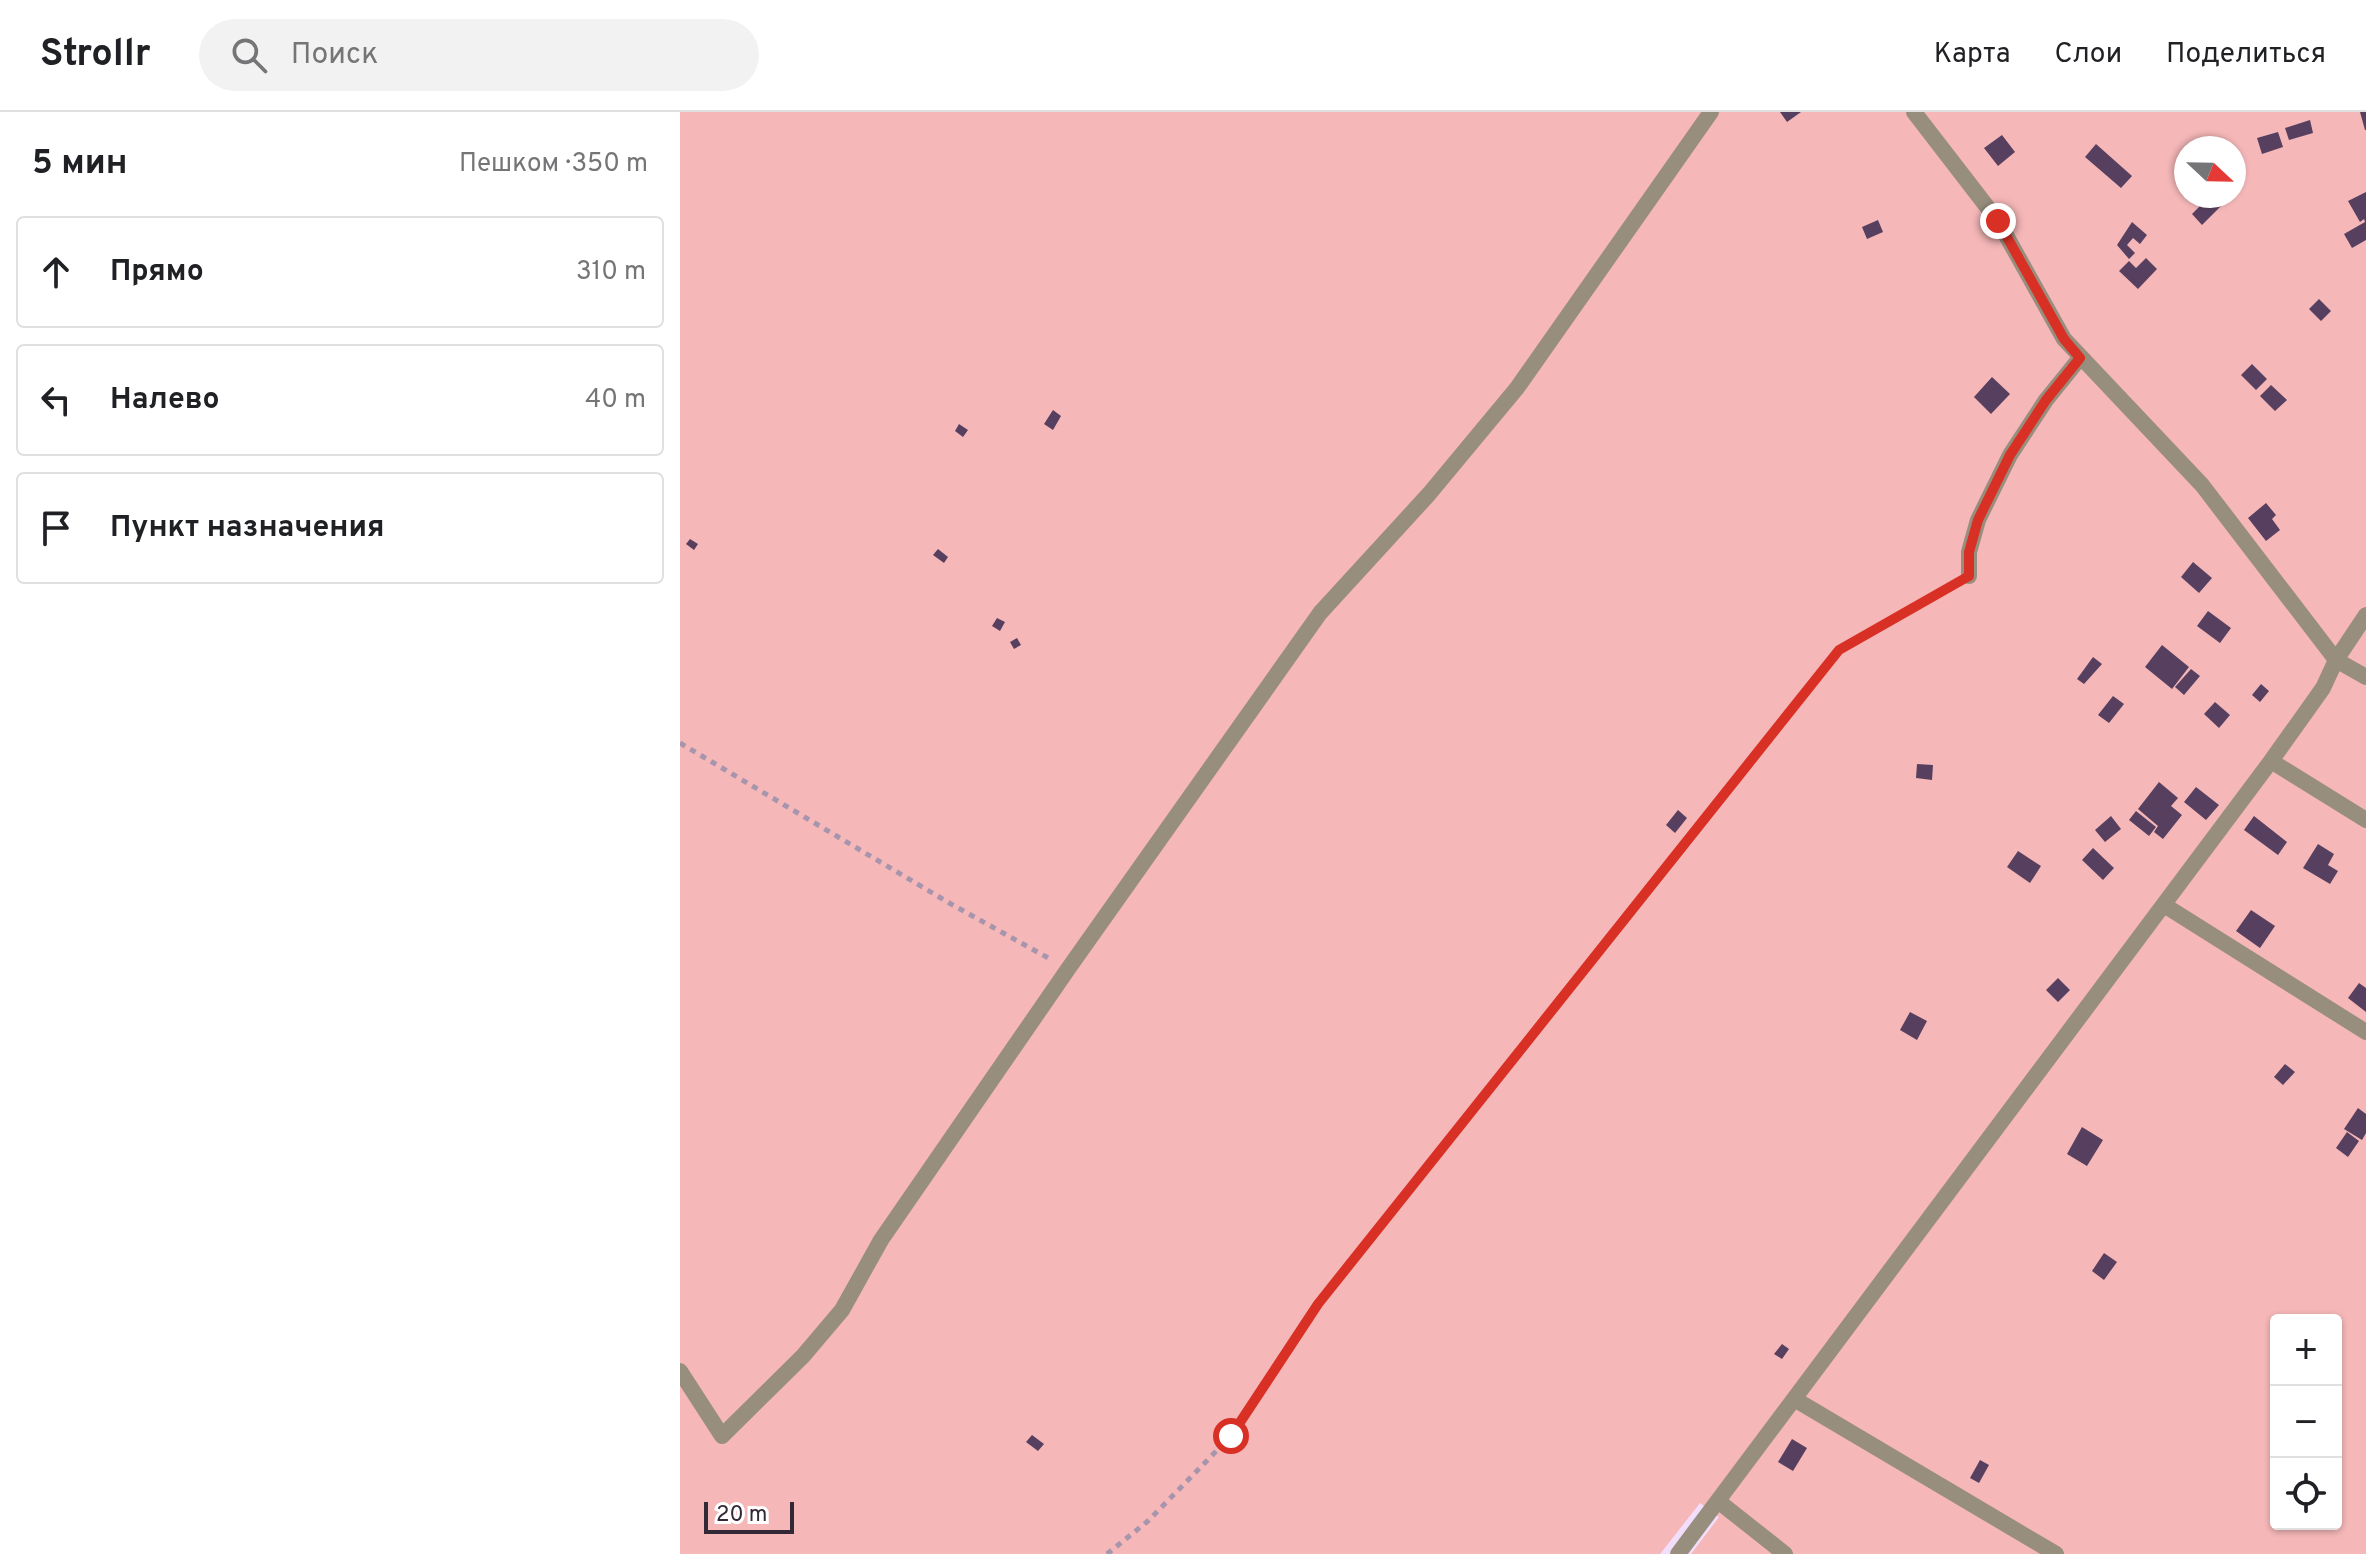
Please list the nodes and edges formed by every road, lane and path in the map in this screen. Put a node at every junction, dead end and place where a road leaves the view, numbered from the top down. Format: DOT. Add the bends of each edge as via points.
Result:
graph roads {
  1 [pos="1711,112"];
  2 [pos="1914,112"];
  3 [pos="2080,358"];
  4 [pos="1969,576"];
  5 [pos="2366,615"];
  6 [pos="2336,660"];
  7 [pos="2366,677"];
  8 [pos="680,743"];
  9 [pos="2271,761"];
  10 [pos="2366,820"];
  11 [pos="2164,905"];
  12 [pos="1068,969"];
  13 [pos="2366,1032"];
  14 [pos="680,1371"];
  15 [pos="1796,1400"];
  16 [pos="1718,1501"];
  17 [pos="1107,1554"];
  18 [pos="1678,1554"];
  19 [pos="1785,1554"];
  20 [pos="2056,1554"];
  1 -- 12 [label="lane" via="1517,388 1320,613"];
  2 -- 3 [label="lane" via="1998,221"];
  3 -- 4 [label="lane" via="2010,455 1978,520"];
  3 -- 6 [label="lane" via="2202,485"];
  4 -- 17 [label="path" via="1839,650 1318,1304 1231,1436 1148,1521"];
  5 -- 6 [label="lane"];
  6 -- 7 [label="lane"];
  6 -- 9 [label="lane" via="2323,688"];
  8 -- 12 [label="path"];
  9 -- 10 [label="lane"];
  9 -- 11 [label="lane"];
  11 -- 13 [label="lane"];
  11 -- 15 [label="lane"];
  12 -- 14 [label="lane" via="881,1240 842,1310 803,1356 722,1436"];
  15 -- 16 [label="lane"];
  15 -- 20 [label="lane"];
  16 -- 18 [label="lane"];
  16 -- 19 [label="lane"];
}
